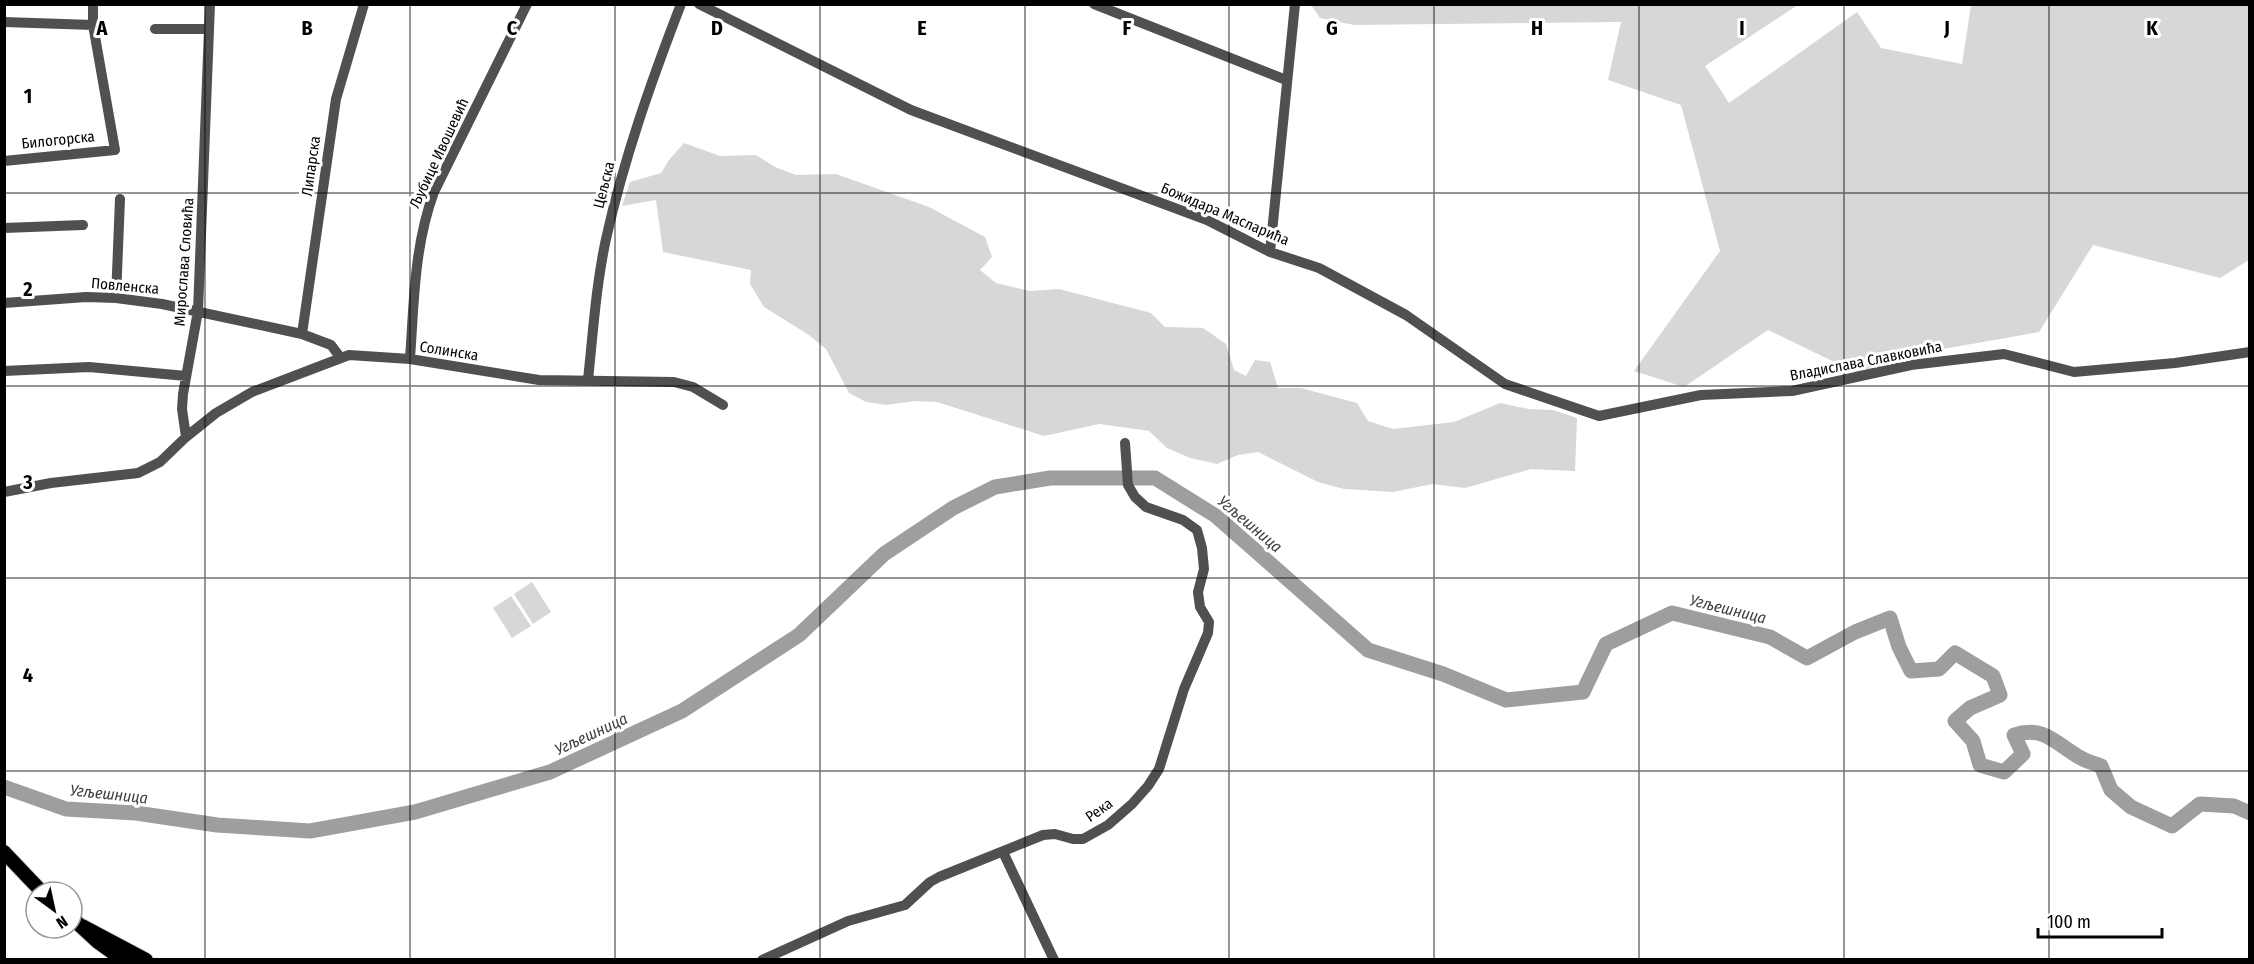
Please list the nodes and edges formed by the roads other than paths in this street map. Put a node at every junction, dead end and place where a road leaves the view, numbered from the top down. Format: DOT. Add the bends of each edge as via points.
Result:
graph roads {
  1 [pos="93,4"];
  2 [pos="210,4"];
  3 [pos="364,4"];
  4 [pos="681,4"];
  5 [pos="699,4"];
  6 [pos="1094,4"];
  7 [pos="1295,4"];
  8 [pos="522,6"];
  9 [pos="4,22"];
  10 [pos="93,26"];
  11 [pos="155,29"];
  12 [pos="209,29"];
  13 [pos="1286,80"];
  14 [pos="4,161"];
  15 [pos="120,199"];
  16 [pos="83,225"];
  17 [pos="4,228"];
  18 [pos="1270,252"];
  19 [pos="116,298"];
  20 [pos="4,303"];
  21 [pos="198,311"];
  22 [pos="302,334"];
  23 [pos="2250,352"];
  24 [pos="340,357"];
  25 [pos="410,359"];
  26 [pos="4,370"];
  27 [pos="186,376"];
  28 [pos="588,380"];
  29 [pos="1701,395"];
  30 [pos="723,405"];
  31 [pos="186,437"];
  32 [pos="1125,443"];
  33 [pos="4,492"];
  34 [pos="4,852"];
  35 [pos="1003,852"];
  36 [pos="31,880"];
  37 [pos="84,926"];
  38 [pos="84,929"];
  39 [pos="776,957"];
  40 [pos="123,960"];
  41 [pos="146,960"];
  42 [pos="762,960"];
  43 [pos="1054,960"];
  1 -- 10 [label="street"];
  2 -- 12 [label="street, Мирослава Словића"];
  3 -- 22 [label="street, Липарска" via="336,99"];
  4 -- 28 [label="street, Цељска" via="624,164 597,293"];
  5 -- 18 [label="street, Божидара Масларића" via="911,110 1207,220"];
  6 -- 13 [label="street"];
  7 -- 13 [label="street"];
  8 -- 25 [label="street, Љубице Ивошевић" via="427,211 417,262"];
  9 -- 10 [label="street"];
  10 -- 14 [label="street, Билогорска" via="115,150"];
  11 -- 12 [label="street"];
  12 -- 21 [label="street, Мирослава Словића"];
  13 -- 18 [label="street"];
  15 -- 19 [label="street"];
  16 -- 17 [label="street"];
  18 -- 29 [label="street, Божидара Масларића" via="1319,268 1406,315 1505,384 1599,416"];
  19 -- 20 [label="street, Повленска"];
  19 -- 21 [label="street, Повленска"];
  21 -- 22 [label="street, Повленска"];
  21 -- 27 [label="street, Мирослава Словића"];
  22 -- 24 [label="street, Повленска" via="332,345"];
  23 -- 29 [label="street, Владислава Славковића" via="2074,372 2004,354 1911,365 1792,391"];
  24 -- 25 [label="street, Солинска"];
  24 -- 31 [label="street, Солинска" via="252,392"];
  25 -- 28 [label="street, Солинска" via="539,380"];
  26 -- 27 [label="street" via="89,367"];
  27 -- 31 [label="street" via="182,409"];
  28 -- 30 [label="street, Солинска" via="674,382 693,387"];
  31 -- 33 [label="street, Солинска" via="160,462 138,473"];
  32 -- 35 [label="street, Река" via="1128,485 1135,497 1146,507 1183,520 1197,530 1204,569 1198,592 1200,607 1209,622 1208,633 1184,689 1159,770 1132,804 1108,825 1083,839 1043,835"];
  34 -- 36 [label="main road"];
  35 -- 39 [label="street, Река" via="939,877 905,905 848,921"];
  35 -- 43 [label="street"];
  37 -- 41 [label="main road"];
  38 -- 40 [label="main road"];
  39 -- 42 [label="street, Река"];
}
